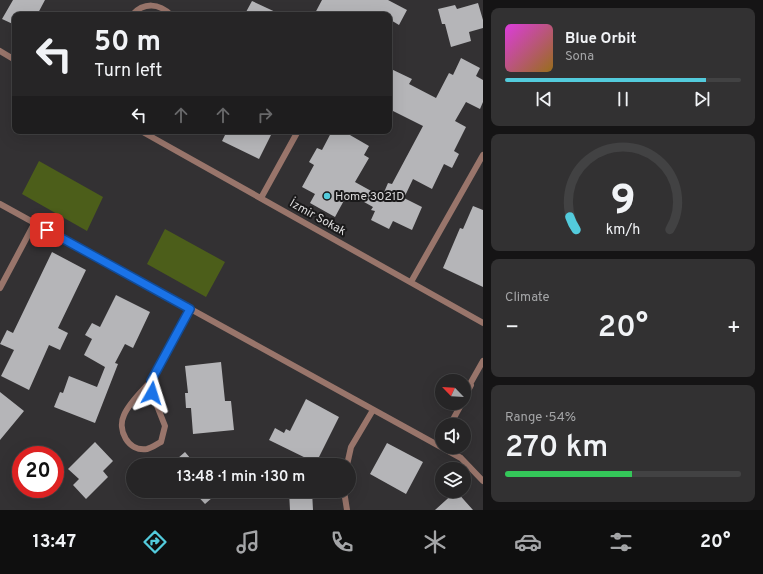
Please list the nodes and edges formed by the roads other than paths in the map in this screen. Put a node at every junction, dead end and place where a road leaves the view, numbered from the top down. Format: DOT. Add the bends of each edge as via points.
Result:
graph roads {
  1 [pos="135,12"];
  2 [pos="168,12"];
  3 [pos="0,52"];
  4 [pos="12,58"];
  5 [pos="146,134"];
  6 [pos="296,134"];
  7 [pos="483,155"];
  8 [pos="262,198"];
  9 [pos="0,204"];
  10 [pos="34,224"];
  11 [pos="412,282"];
  12 [pos="0,288"];
  13 [pos="190,309"];
  14 [pos="483,322"];
  15 [pos="483,361"];
  16 [pos="151,381"];
  17 [pos="471,382"];
  18 [pos="373,410"];
  19 [pos="435,444"];
  20 [pos="453,454"];
  21 [pos="349,458"];
  22 [pos="483,482"];
  23 [pos="345,498"];
  24 [pos="347,510"];
  1 -- 2 [label="lane" via="140,8 156,6"];
  3 -- 4 [label="lane"];
  5 -- 8 [label="lane, İzmir Sokak"];
  6 -- 8 [label="lane"];
  7 -- 11 [label="lane"];
  8 -- 11 [label="lane, İzmir Sokak"];
  9 -- 10 [label="lane"];
  10 -- 12 [label="lane"];
  10 -- 13 [label="lane"];
  11 -- 14 [label="lane, İzmir Sokak"];
  13 -- 16 [label="lane"];
  13 -- 18 [label="lane"];
  15 -- 17 [label="lane"];
  16 -- 16 [label="lane" via="124,414 120,429 124,438 133,446 146,449 161,442 165,426 152,393"];
  18 -- 19 [label="lane"];
  18 -- 21 [label="lane" via="351,447"];
  20 -- 22 [label="lane" via="461,458"];
  23 -- 24 [label="lane"];
}
